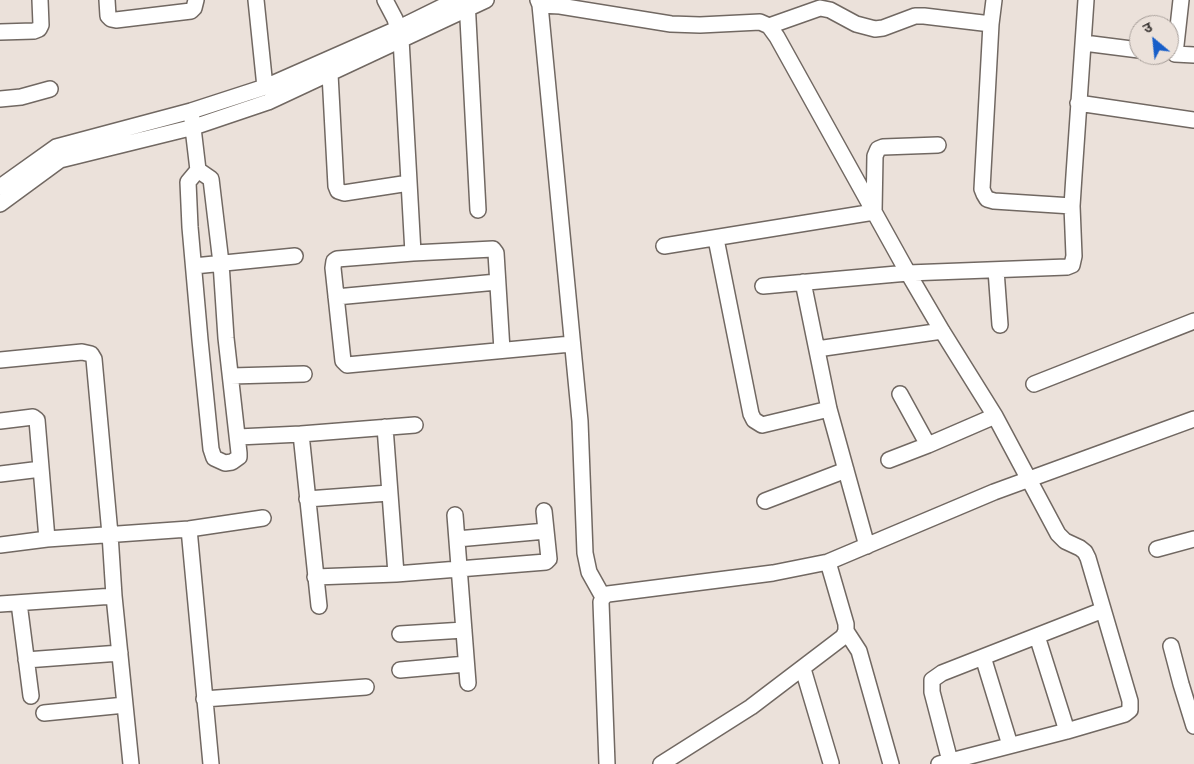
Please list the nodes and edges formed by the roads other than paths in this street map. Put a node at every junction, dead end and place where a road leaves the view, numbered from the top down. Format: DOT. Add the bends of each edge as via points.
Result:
graph roads {
  1 [pos="40,0"];
  2 [pos="107,0"];
  3 [pos="196,0"];
  4 [pos="256,0"];
  5 [pos="385,0"];
  6 [pos="395,0"];
  7 [pos="486,0"];
  8 [pos="994,0"];
  9 [pos="1086,0"];
  10 [pos="1181,0"];
  11 [pos="539,2"];
  12 [pos="464,3"];
  13 [pos="828,5"];
  14 [pos="1178,15"];
  15 [pos="990,24"];
  16 [pos="769,26"];
  17 [pos="398,28"];
  18 [pos="0,32"];
  19 [pos="1084,43"];
  20 [pos="1129,49"];
  21 [pos="1179,54"];
  22 [pos="1194,55"];
  23 [pos="330,74"];
  24 [pos="265,87"];
  25 [pos="50,89"];
  26 [pos="21,96"];
  27 [pos="0,98"];
  28 [pos="1078,103"];
  29 [pos="0,106"];
  30 [pos="192,111"];
  31 [pos="1194,120"];
  32 [pos="194,126"];
  33 [pos="938,145"];
  34 [pos="198,170"];
  35 [pos="409,183"];
  36 [pos="0,187"];
  37 [pos="0,204"];
  38 [pos="1072,206"];
  39 [pos="478,210"];
  40 [pos="874,212"];
  41 [pos="716,239"];
  42 [pos="664,246"];
  43 [pos="413,253"];
  44 [pos="295,256"];
  45 [pos="221,264"];
  46 [pos="194,266"];
  47 [pos="996,270"];
  48 [pos="908,273"];
  49 [pos="497,282"];
  50 [pos="803,282"];
  51 [pos="763,286"];
  52 [pos="336,297"];
  53 [pos="1194,321"];
  54 [pos="1000,325"];
  55 [pos="942,331"];
  56 [pos="226,338"];
  57 [pos="200,340"];
  58 [pos="571,344"];
  59 [pos="817,349"];
  60 [pos="502,350"];
  61 [pos="0,360"];
  62 [pos="304,374"];
  63 [pos="230,376"];
  64 [pos="1034,384"];
  65 [pos="900,394"];
  66 [pos="829,409"];
  67 [pos="995,416"];
  68 [pos="1194,419"];
  69 [pos="0,422"];
  70 [pos="415,424"];
  71 [pos="385,427"];
  72 [pos="301,434"];
  73 [pos="238,436"];
  74 [pos="928,446"];
  75 [pos="889,460"];
  76 [pos="41,469"];
  77 [pos="846,470"];
  78 [pos="0,474"];
  79 [pos="1029,479"];
  80 [pos="389,493"];
  81 [pos="307,499"];
  82 [pos="766,502"];
  83 [pos="544,511"];
  84 [pos="455,515"];
  85 [pos="263,518"];
  86 [pos="188,529"];
  87 [pos="546,531"];
  88 [pos="110,534"];
  89 [pos="47,539"];
  90 [pos="457,539"];
  91 [pos="1194,539"];
  92 [pos="0,544"];
  93 [pos="867,546"];
  94 [pos="1157,549"];
  95 [pos="828,562"];
  96 [pos="459,569"];
  97 [pos="396,574"];
  98 [pos="315,577"];
  99 [pos="114,596"];
  100 [pos="603,597"];
  101 [pos="19,603"];
  102 [pos="0,604"];
  103 [pos="318,606"];
  104 [pos="1103,610"];
  105 [pos="464,630"];
  106 [pos="846,631"];
  107 [pos="400,634"];
  108 [pos="1037,636"];
  109 [pos="1171,646"];
  110 [pos="120,653"];
  111 [pos="983,658"];
  112 [pos="26,660"];
  113 [pos="466,664"];
  114 [pos="804,669"];
  115 [pos="400,670"];
  116 [pos="468,682"];
  117 [pos="1187,682"];
  118 [pos="366,687"];
  119 [pos="30,696"];
  120 [pos="204,699"];
  121 [pos="125,705"];
  122 [pos="44,713"];
  123 [pos="1194,726"];
  124 [pos="1067,731"];
  125 [pos="1010,745"];
  126 [pos="944,762"];
  127 [pos="831,763"];
  128 [pos="131,764"];
  129 [pos="211,764"];
  130 [pos="607,764"];
  131 [pos="661,764"];
  132 [pos="891,764"];
  1 -- 18 [label="street" via="39,29"];
  2 -- 3 [label="street" via="108,16 116,20 191,11"];
  4 -- 24 [label="street"];
  5 -- 17 [label="street"];
  6 -- 17 [label="street"];
  7 -- 12 [label="street"];
  8 -- 15 [label="street"];
  9 -- 19 [label="street"];
  10 -- 14 [label="street"];
  11 -- 16 [label="street" via="671,24 760,22"];
  11 -- 58 [label="street"];
  12 -- 17 [label="street"];
  12 -- 39 [label="street"];
  13 -- 15 [label="street" via="856,24 875,29 915,16"];
  13 -- 16 [label="street"];
  15 -- 38 [label="street" via="984,194 994,201"];
  16 -- 40 [label="street"];
  17 -- 23 [label="street"];
  17 -- 24 [label="street"];
  17 -- 35 [label="street"];
  19 -- 20 [label="street"];
  19 -- 28 [label="street"];
  21 -- 22 [label="street"];
  23 -- 32 [label="street" via="268,102"];
  23 -- 35 [label="street" via="338,191 344,193"];
  24 -- 30 [label="street"];
  25 -- 26 [label="street"];
  26 -- 27 [label="street"];
  26 -- 29 [label="street"];
  28 -- 31 [label="street"];
  28 -- 38 [label="street"];
  30 -- 32 [label="street"];
  30 -- 36 [label="street" via="61,145"];
  32 -- 34 [label="street"];
  32 -- 37 [label="street" via="60,160"];
  33 -- 40 [label="street" via="878,149 875,156"];
  34 -- 45 [label="street" via="211,179"];
  34 -- 46 [label="street" via="188,182"];
  35 -- 43 [label="street"];
  38 -- 47 [label="street" via="1072,265"];
  40 -- 41 [label="street"];
  40 -- 48 [label="street"];
  41 -- 42 [label="street"];
  41 -- 66 [label="street" via="754,420 762,425"];
  43 -- 49 [label="street" via="491,248 496,253"];
  43 -- 52 [label="street" via="337,259 332,268"];
  44 -- 45 [label="street"];
  45 -- 46 [label="street"];
  45 -- 56 [label="street"];
  46 -- 57 [label="street"];
  47 -- 48 [label="street"];
  47 -- 54 [label="street"];
  48 -- 50 [label="street"];
  48 -- 55 [label="street"];
  49 -- 52 [label="street"];
  49 -- 60 [label="street"];
  50 -- 51 [label="street"];
  50 -- 59 [label="street"];
  52 -- 60 [label="street" via="343,361 347,365"];
  53 -- 64 [label="street"];
  55 -- 59 [label="street"];
  55 -- 67 [label="street"];
  56 -- 57 [label="street"];
  56 -- 63 [label="street"];
  57 -- 73 [label="street" via="214,458 225,463 238,457"];
  58 -- 60 [label="street"];
  58 -- 100 [label="street" via="580,421 585,553 589,572"];
  59 -- 66 [label="street"];
  61 -- 88 [label="street" via="82,352 91,354 95,364"];
  62 -- 63 [label="street"];
  63 -- 73 [label="street"];
  65 -- 74 [label="street"];
  66 -- 77 [label="street"];
  67 -- 74 [label="street"];
  67 -- 79 [label="street"];
  68 -- 79 [label="street"];
  69 -- 76 [label="street" via="36,418"];
  70 -- 71 [label="street"];
  71 -- 72 [label="street"];
  71 -- 80 [label="street"];
  72 -- 73 [label="street"];
  72 -- 81 [label="street"];
  74 -- 75 [label="street"];
  76 -- 78 [label="street"];
  76 -- 89 [label="street"];
  77 -- 82 [label="street"];
  77 -- 93 [label="street"];
  79 -- 93 [label="street"];
  79 -- 104 [label="street" via="1058,534 1085,552"];
  80 -- 81 [label="street"];
  80 -- 97 [label="street"];
  81 -- 98 [label="street"];
  83 -- 87 [label="street"];
  84 -- 90 [label="street"];
  85 -- 86 [label="street"];
  86 -- 88 [label="street"];
  86 -- 120 [label="street"];
  87 -- 90 [label="street"];
  87 -- 96 [label="street" via="549,559 546,562"];
  88 -- 89 [label="street"];
  88 -- 99 [label="street"];
  89 -- 92 [label="street"];
  90 -- 96 [label="street"];
  91 -- 94 [label="street"];
  93 -- 95 [label="street"];
  95 -- 100 [label="street" via="772,574"];
  95 -- 106 [label="street"];
  96 -- 97 [label="street"];
  96 -- 105 [label="street"];
  97 -- 98 [label="street"];
  98 -- 103 [label="street"];
  99 -- 101 [label="street"];
  99 -- 110 [label="street"];
  100 -- 130 [label="street"];
  101 -- 102 [label="street"];
  101 -- 112 [label="street"];
  104 -- 108 [label="street"];
  104 -- 124 [label="street" via="1130,710"];
  105 -- 107 [label="street"];
  105 -- 113 [label="street"];
  106 -- 114 [label="street"];
  106 -- 132 [label="street" via="859,651"];
  108 -- 111 [label="street"];
  108 -- 124 [label="street"];
  109 -- 117 [label="street"];
  110 -- 112 [label="street"];
  110 -- 121 [label="street"];
  111 -- 125 [label="street"];
  111 -- 126 [label="street" via="932,680"];
  112 -- 119 [label="street"];
  113 -- 115 [label="street"];
  113 -- 116 [label="street"];
  114 -- 127 [label="street"];
  114 -- 131 [label="street" via="752,708"];
  117 -- 123 [label="street"];
  118 -- 120 [label="street"];
  120 -- 129 [label="street"];
  121 -- 122 [label="street"];
  121 -- 128 [label="street"];
  124 -- 125 [label="street"];
  125 -- 126 [label="street"];
}
